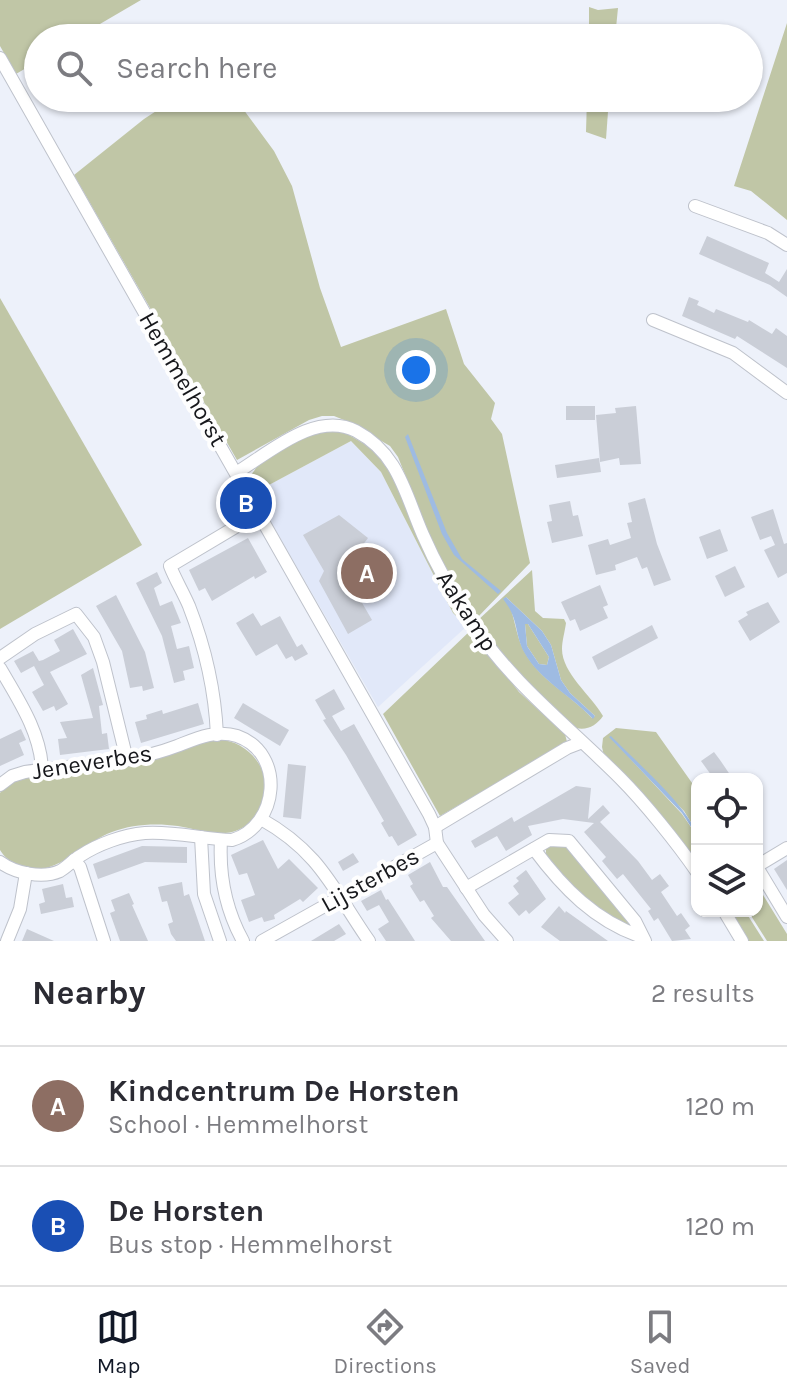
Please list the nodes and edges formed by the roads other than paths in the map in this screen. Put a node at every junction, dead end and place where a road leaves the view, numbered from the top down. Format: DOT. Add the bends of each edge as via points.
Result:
graph roads {
  1 [pos="0,58"];
  2 [pos="24,100"];
  3 [pos="31,112"];
  4 [pos="695,206"];
  5 [pos="787,245"];
  6 [pos="653,320"];
  7 [pos="787,393"];
  8 [pos="236,473"];
  9 [pos="259,513"];
  10 [pos="0,658"];
  11 [pos="0,668"];
  12 [pos="217,735"];
  13 [pos="580,743"];
  14 [pos="127,760"];
  15 [pos="42,770"];
  16 [pos="0,785"];
  17 [pos="261,819"];
  18 [pos="435,827"];
  19 [pos="201,837"];
  20 [pos="221,840"];
  21 [pos="437,843"];
  22 [pos="787,848"];
  23 [pos="534,849"];
  24 [pos="74,860"];
  25 [pos="0,862"];
  26 [pos="763,863"];
  27 [pos="691,865"];
  28 [pos="26,873"];
  29 [pos="763,877"];
  30 [pos="466,888"];
  31 [pos="342,896"];
  32 [pos="728,917"];
  33 [pos="787,917"];
  34 [pos="643,939"];
  35 [pos="7,941"];
  36 [pos="104,941"];
  37 [pos="220,941"];
  38 [pos="243,941"];
  39 [pos="262,941"];
  40 [pos="369,941"];
  41 [pos="507,941"];
  42 [pos="742,941"];
  1 -- 2 [label="street, Hemmelhorst"];
  3 -- 8 [label="street, Hemmelhorst"];
  4 -- 5 [label="street"];
  6 -- 7 [label="street" via="733,353"];
  8 -- 9 [label="street, Hemmelhorst"];
  8 -- 13 [label="street, Aakamp" via="311,428 330,423 355,431 389,457 443,577 472,623 506,669"];
  9 -- 12 [label="street" via="170,566 204,650"];
  9 -- 18 [label="street, Hemmelhorst"];
  10 -- 14 [label="street" via="76,614 94,637"];
  11 -- 15 [label="street" via="36,740"];
  12 -- 14 [label="street, Jeneverbes"];
  12 -- 17 [label="street" via="235,735 247,742 268,766 270,801"];
  13 -- 18 [label="street, Lijsterbes"];
  13 -- 27 [label="street, Aakamp" via="621,779"];
  14 -- 15 [label="street, Jeneverbes"];
  15 -- 16 [label="street, Jeneverbes" via="12,776"];
  17 -- 20 [label="street" via="240,837"];
  17 -- 31 [label="street" via="312,857"];
  18 -- 21 [label="street"];
  19 -- 20 [label="street"];
  19 -- 24 [label="street" via="143,833 98,846"];
  19 -- 37 [label="street" via="204,894"];
  20 -- 38 [label="street" via="226,898"];
  21 -- 30 [label="street"];
  21 -- 31 [label="street, Lijsterbes"];
  22 -- 26 [label="street"];
  23 -- 30 [label="street"];
  23 -- 34 [label="street" via="583,904"];
  23 -- 34 [label="street" via="549,840 569,841 618,898"];
  24 -- 28 [label="street" via="60,871"];
  24 -- 36 [label="street"];
  25 -- 28 [label="street"];
  28 -- 35 [label="street"];
  29 -- 33 [label="street"];
  30 -- 41 [label="street"];
  31 -- 39 [label="street, Lijsterbes"];
  31 -- 40 [label="street"];
  32 -- 42 [label="street"];
}
